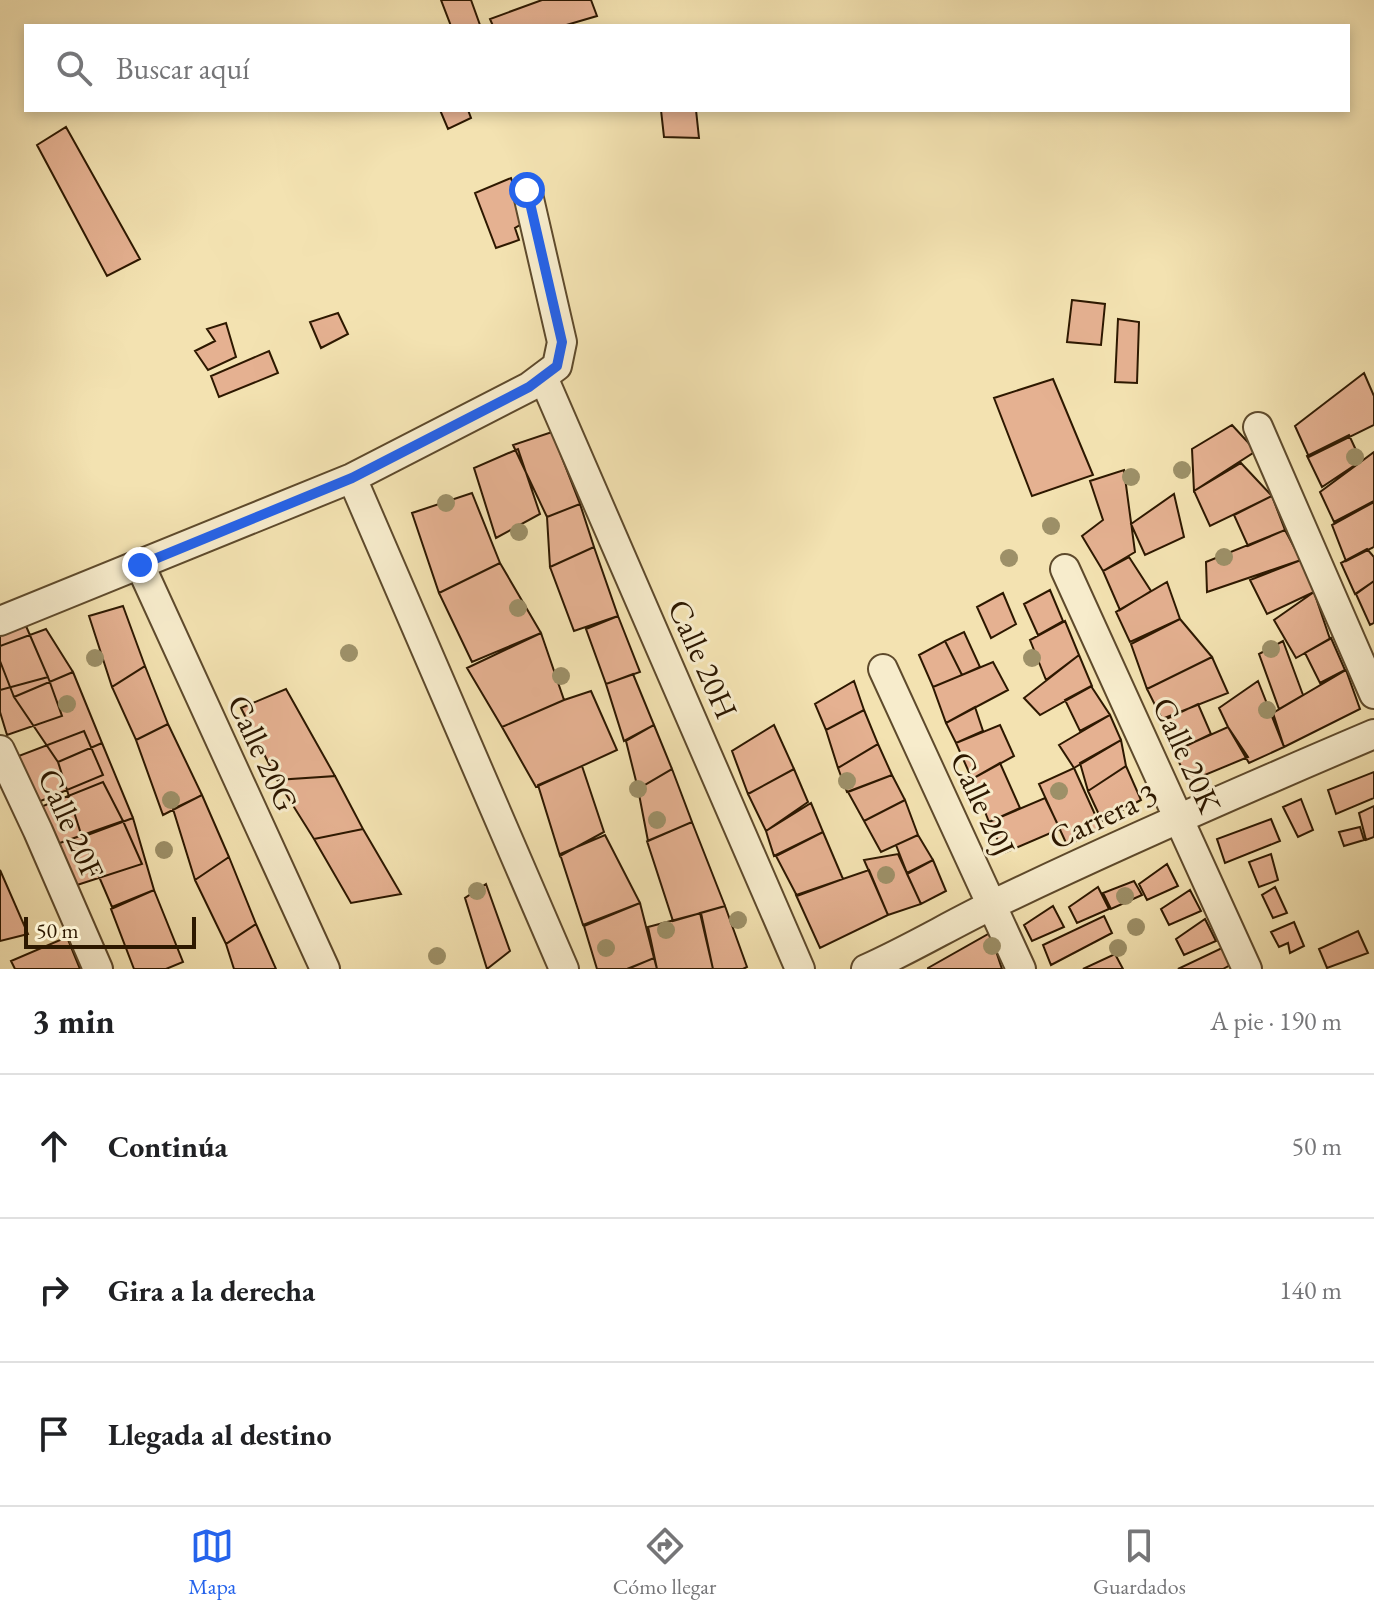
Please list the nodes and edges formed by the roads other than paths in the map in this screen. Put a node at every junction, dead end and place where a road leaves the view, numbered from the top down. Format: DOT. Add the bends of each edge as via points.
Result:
graph roads {
  1 [pos="527,190"];
  2 [pos="543,377"];
  3 [pos="1258,427"];
  4 [pos="352,478"];
  5 [pos="140,565"];
  6 [pos="1065,569"];
  7 [pos="0,621"];
  8 [pos="883,669"];
  9 [pos="1374,694"];
  10 [pos="1374,734"];
  11 [pos="0,750"];
  12 [pos="1178,818"];
  13 [pos="993,905"];
  14 [pos="98,969"];
  15 [pos="325,969"];
  16 [pos="564,969"];
  17 [pos="800,969"];
  18 [pos="866,969"];
  19 [pos="1021,969"];
  20 [pos="1247,969"];
  1 -- 2 [label="street" via="562,342 557,366"];
  2 -- 4 [label="street"];
  2 -- 17 [label="street, Calle 20H"];
  3 -- 9 [label="street"];
  4 -- 5 [label="street"];
  4 -- 16 [label="street"];
  5 -- 7 [label="street"];
  5 -- 15 [label="street, Calle 20G"];
  6 -- 12 [label="street, Calle 20K"];
  8 -- 13 [label="street, Calle 20J"];
  10 -- 12 [label="street, Carrera 3"];
  11 -- 14 [label="street, Calle 20F"];
  12 -- 13 [label="street, Carrera 3"];
  12 -- 20 [label="street, Calle 20K"];
  13 -- 18 [label="street, Carrera 3"];
  13 -- 19 [label="street, Calle 20J"];
}
